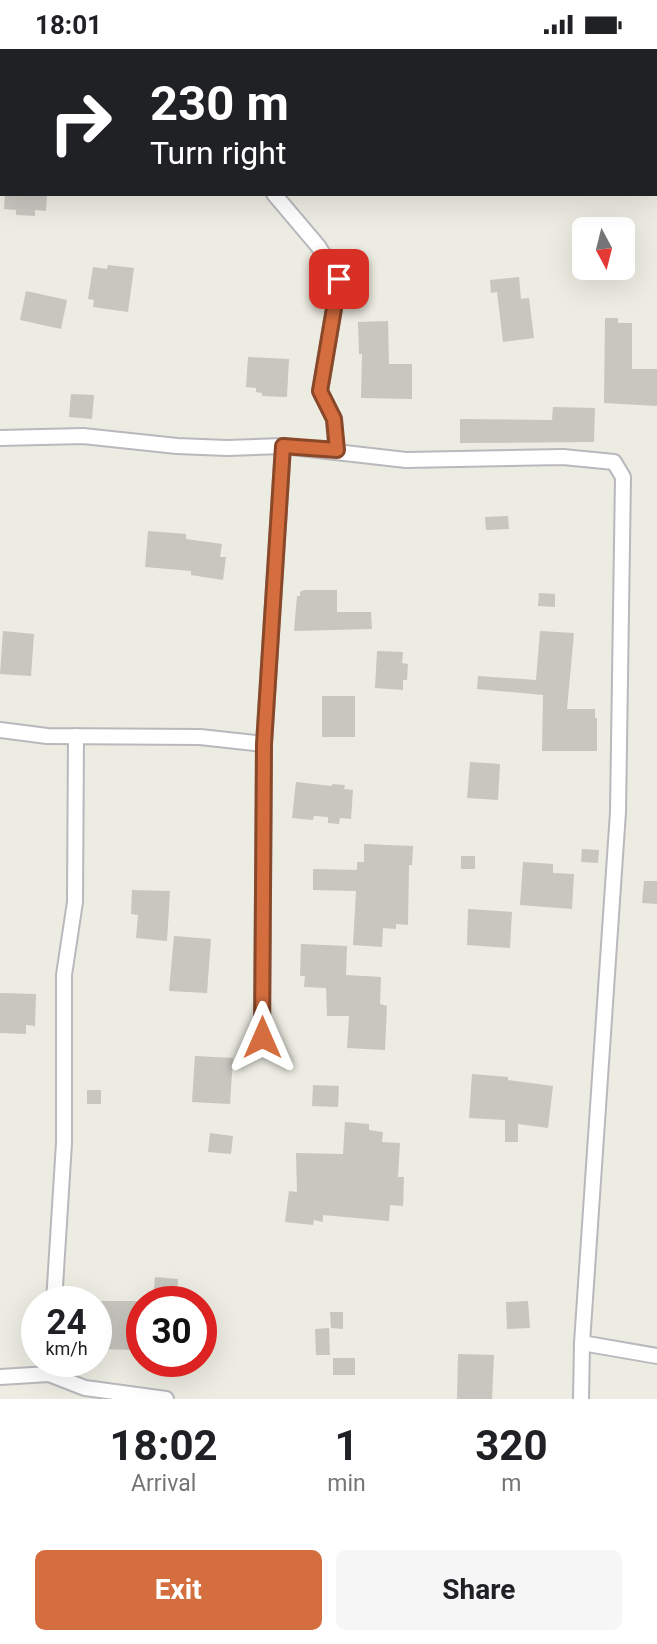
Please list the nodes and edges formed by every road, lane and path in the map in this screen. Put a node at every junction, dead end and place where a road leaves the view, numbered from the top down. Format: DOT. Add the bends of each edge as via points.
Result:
graph roads {
  1 [pos="276,196"];
  2 [pos="0,438"];
  3 [pos="283,446"];
  4 [pos="337,450"];
  5 [pos="0,730"];
  6 [pos="76,736"];
  7 [pos="264,744"];
  8 [pos="262,1037"];
  9 [pos="55,1286"];
  10 [pos="582,1343"];
  11 [pos="657,1356"];
  12 [pos="21,1373"];
  13 [pos="0,1377"];
  14 [pos="65,1377"];
  15 [pos="166,1399"];
  16 [pos="581,1399"];
  1 -- 4 [label="street" via="339,279 320,391 334,419"];
  2 -- 3 [label="street" via="83,436 227,448"];
  3 -- 4 [label="street"];
  3 -- 7 [label="street"];
  4 -- 10 [label="street" via="405,460 563,457 614,462 623,477 618,812"];
  5 -- 6 [label="street"];
  6 -- 7 [label="street" via="200,737"];
  6 -- 9 [label="street" via="75,902 64,975 64,1143"];
  7 -- 8 [label="street"];
  10 -- 11 [label="street"];
  10 -- 16 [label="street"];
  12 -- 13 [label="street"];
  14 -- 15 [label="street" via="85,1388"];
}
